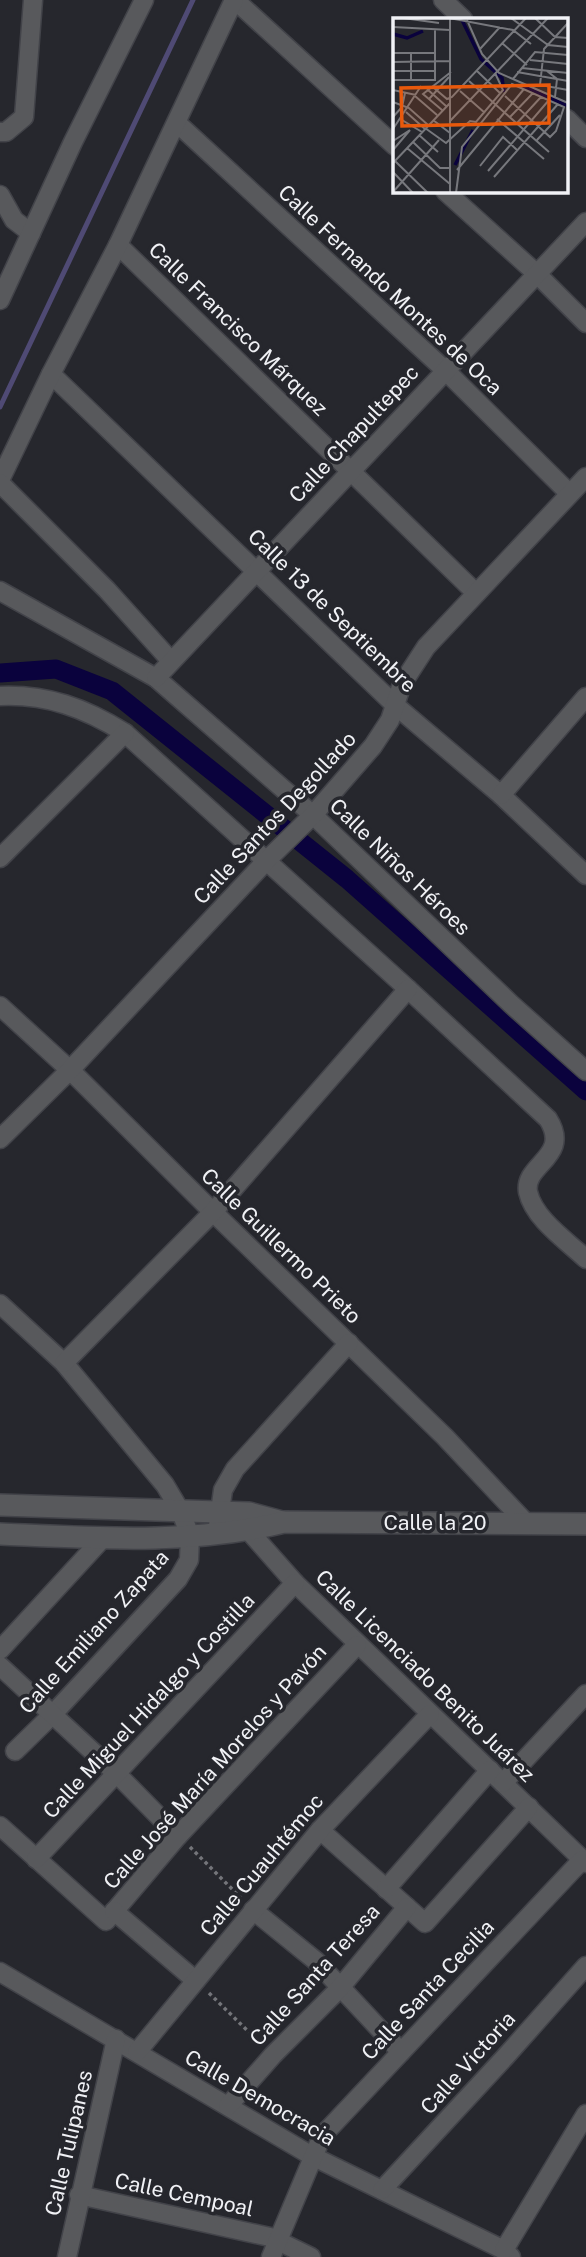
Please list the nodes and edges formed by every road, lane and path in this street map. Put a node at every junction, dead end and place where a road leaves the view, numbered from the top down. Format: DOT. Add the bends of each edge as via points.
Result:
graph roads {
  1 [pos="33,0"];
  2 [pos="144,0"];
  3 [pos="234,0"];
  4 [pos="443,0"];
  5 [pos="462,18"];
  6 [pos="568,120"];
  7 [pos="177,123"];
  8 [pos="0,132"];
  9 [pos="586,138"];
  10 [pos="393,144"];
  11 [pos="446,192"];
  12 [pos="0,195"];
  13 [pos="586,222"];
  14 [pos="31,233"];
  15 [pos="118,245"];
  16 [pos="537,274"];
  17 [pos="0,300"];
  18 [pos="586,323"];
  19 [pos="446,371"];
  20 [pos="51,374"];
  21 [pos="352,470"];
  22 [pos="586,477"];
  23 [pos="0,482"];
  24 [pos="569,494"];
  25 [pos="257,570"];
  26 [pos="0,591"];
  27 [pos="476,593"];
  28 [pos="172,661"];
  29 [pos="156,678"];
  30 [pos="0,696"];
  31 [pos="586,697"];
  32 [pos="396,706"];
  33 [pos="125,733"];
  34 [pos="501,795"];
  35 [pos="308,820"];
  36 [pos="0,858"];
  37 [pos="269,858"];
  38 [pos="586,875"];
  39 [pos="408,989"];
  40 [pos="0,1006"];
  41 [pos="70,1070"];
  42 [pos="586,1071"];
  43 [pos="0,1139"];
  44 [pos="213,1212"];
  45 [pos="586,1259"];
  46 [pos="0,1304"];
  47 [pos="349,1343"];
  48 [pos="64,1363"];
  49 [pos="0,1506"];
  50 [pos="181,1512"];
  51 [pos="249,1522"];
  52 [pos="217,1523"];
  53 [pos="526,1523"];
  54 [pos="586,1524"];
  55 [pos="0,1534"];
  56 [pos="190,1536"];
  57 [pos="103,1538"];
  58 [pos="295,1583"];
  59 [pos="358,1645"];
  60 [pos="0,1650"];
  61 [pos="0,1666"];
  62 [pos="586,1695"];
  63 [pos="53,1714"];
  64 [pos="430,1714"];
  65 [pos="15,1751"];
  66 [pos="490,1770"];
  67 [pos="117,1774"];
  68 [pos="503,1783"];
  69 [pos="529,1807"];
  70 [pos="0,1826"];
  71 [pos="320,1830"];
  72 [pos="178,1836"];
  73 [pos="36,1859"];
  74 [pos="584,1862"];
  75 [pos="386,1889"];
  76 [pos="407,1907"];
  77 [pos="253,1910"];
  78 [pos="110,1916"];
  79 [pos="586,1966"];
  80 [pos="0,1972"];
  81 [pos="195,1980"];
  82 [pos="339,1989"];
  83 [pos="116,2039"];
  84 [pos="137,2052"];
  85 [pos="401,2052"];
  86 [pos="273,2055"];
  87 [pos="228,2106"];
  88 [pos="586,2114"];
  89 [pos="312,2156"];
  90 [pos="382,2190"];
  91 [pos="79,2195"];
  92 [pos="279,2240"];
  93 [pos="508,2253"];
  94 [pos="67,2257"];
  95 [pos="271,2257"];
  96 [pos="310,2257"];
  1 -- 8 [label="street" via="24,117"];
  2 -- 14 [label="street"];
  3 -- 7 [label="street"];
  3 -- 10 [label="street"];
  4 -- 5 [label="street"];
  6 -- 9 [label="street"];
  7 -- 15 [label="street"];
  7 -- 19 [label="street, Calle Fernando Montes de Oca"];
  11 -- 16 [label="street"];
  12 -- 14 [label="street" via="14,220"];
  13 -- 16 [label="street, Calle Chapultepec"];
  14 -- 17 [label="street"];
  15 -- 20 [label="street"];
  15 -- 21 [label="street, Calle Francisco Márquez"];
  16 -- 18 [label="street"];
  16 -- 19 [label="street, Calle Chapultepec"];
  19 -- 21 [label="street, Calle Chapultepec"];
  19 -- 24 [label="street, Calle Fernando Montes de Oca"];
  20 -- 23 [label="street"];
  20 -- 25 [label="street, Calle 13 de Septiembre"];
  21 -- 25 [label="street, Calle Chapultepec"];
  21 -- 27 [label="street, Calle Francisco Márquez"];
  22 -- 24 [label="street, Calle Santos Degollado"];
  23 -- 28 [label="street"];
  24 -- 27 [label="street, Calle Santos Degollado"];
  25 -- 28 [label="street, Calle Chapultepec"];
  25 -- 32 [label="street, Calle 13 de Septiembre"];
  26 -- 29 [label="street, Calle Niños Héroes"];
  27 -- 32 [label="street, Calle Santos Degollado" via="412,665"];
  28 -- 29 [label="street, Calle Chapultepec"];
  29 -- 35 [label="street, Calle Niños Héroes"];
  30 -- 33 [label="street" via="72,705"];
  31 -- 34 [label="street"];
  32 -- 34 [label="street, Calle 13 de Septiembre"];
  32 -- 35 [label="street, Calle Santos Degollado" via="373,747"];
  33 -- 36 [label="street"];
  33 -- 37 [label="street"];
  34 -- 38 [label="street, Calle 13 de Septiembre"];
  35 -- 37 [label="street, Calle Santos Degollado"];
  35 -- 42 [label="street, Calle Niños Héroes"];
  37 -- 39 [label="street"];
  37 -- 41 [label="street, Calle Santos Degollado"];
  39 -- 44 [label="street"];
  39 -- 45 [label="street" via="548,1119 556,1138 527,1188 545,1221"];
  40 -- 41 [label="street, Calle Guillermo Prieto"];
  41 -- 43 [label="street, Calle Santos Degollado"];
  41 -- 44 [label="street, Calle Guillermo Prieto"];
  44 -- 47 [label="street, Calle Guillermo Prieto"];
  44 -- 48 [label="street"];
  46 -- 48 [label="street"];
  47 -- 52 [label="street" via="235,1469 223,1490"];
  47 -- 53 [label="street, Calle Guillermo Prieto"];
  48 -- 50 [label="street" via="165,1485"];
  49 -- 50 [label="street, Calle la 20"];
  50 -- 52 [label="street, Calle la 20"];
  50 -- 56 [label="street"];
  51 -- 52 [label="street, Calle la 20"];
  51 -- 53 [label="street, Calle la 20"];
  51 -- 58 [label="street, Calle Licenciado Benito Juárez"];
  52 -- 56 [label="street, Calle la 20"];
  53 -- 54 [label="street, Calle la 20"];
  55 -- 57 [label="street, Calle la 20"];
  56 -- 57 [label="street, Calle la 20"];
  56 -- 63 [label="street, Calle Emiliano Zapata" via="189,1560 178,1578"];
  57 -- 60 [label="street"];
  58 -- 59 [label="street, Calle Licenciado Benito Juárez"];
  58 -- 67 [label="street, Calle Miguel Hidalgo y Costilla"];
  59 -- 64 [label="street, Calle Licenciado Benito Juárez"];
  59 -- 72 [label="street, Calle José María Morelos y Pavón"];
  61 -- 63 [label="street"];
  62 -- 68 [label="street"];
  63 -- 65 [label="street, Calle Emiliano Zapata"];
  63 -- 67 [label="street"];
  64 -- 66 [label="street, Calle Licenciado Benito Juárez"];
  64 -- 71 [label="street, Calle Cuauhtémoc"];
  66 -- 68 [label="street, Calle Licenciado Benito Juárez"];
  66 -- 75 [label="street"];
  67 -- 72 [label="street"];
  67 -- 73 [label="street, Calle Miguel Hidalgo y Costilla"];
  68 -- 69 [label="street, Calle Licenciado Benito Juárez"];
  69 -- 74 [label="street, Calle Licenciado Benito Juárez"];
  69 -- 76 [label="street" via="425,1923"];
  70 -- 73 [label="street"];
  71 -- 75 [label="street"];
  71 -- 77 [label="street, Calle Cuauhtémoc"];
  72 -- 77 [label="path"];
  72 -- 78 [label="street, Calle José María Morelos y Pavón"];
  73 -- 78 [label="street"];
  74 -- 85 [label="street, Calle Santa Cecilia"];
  75 -- 76 [label="street"];
  76 -- 82 [label="street, Calle Santa Teresa"];
  77 -- 81 [label="street, Calle Cuauhtémoc"];
  77 -- 82 [label="street" via="316,1961"];
  78 -- 81 [label="street"];
  79 -- 90 [label="street, Calle Victoria"];
  80 -- 83 [label="street, Calle Democracia"];
  81 -- 84 [label="street, Calle Cuauhtémoc"];
  81 -- 86 [label="path"];
  82 -- 85 [label="street"];
  82 -- 86 [label="street, Calle Santa Teresa"];
  83 -- 84 [label="street, Calle Democracia"];
  83 -- 91 [label="street, Calle Tulipanes"];
  84 -- 87 [label="street, Calle Democracia"];
  85 -- 89 [label="street, Calle Santa Cecilia" via="322,2136"];
  86 -- 87 [label="street, Calle Santa Teresa"];
  87 -- 89 [label="street, Calle Democracia"];
  88 -- 93 [label="street"];
  89 -- 90 [label="street, Calle Democracia"];
  89 -- 92 [label="street, Calle Santa Cecilia"];
  90 -- 93 [label="street, Calle Democracia"];
  91 -- 92 [label="street, Calle Cempoal"];
  91 -- 94 [label="street, Calle Tulipanes"];
  92 -- 95 [label="street, Calle Santa Cecilia"];
  92 -- 96 [label="street, Calle Cempoal"];
}
